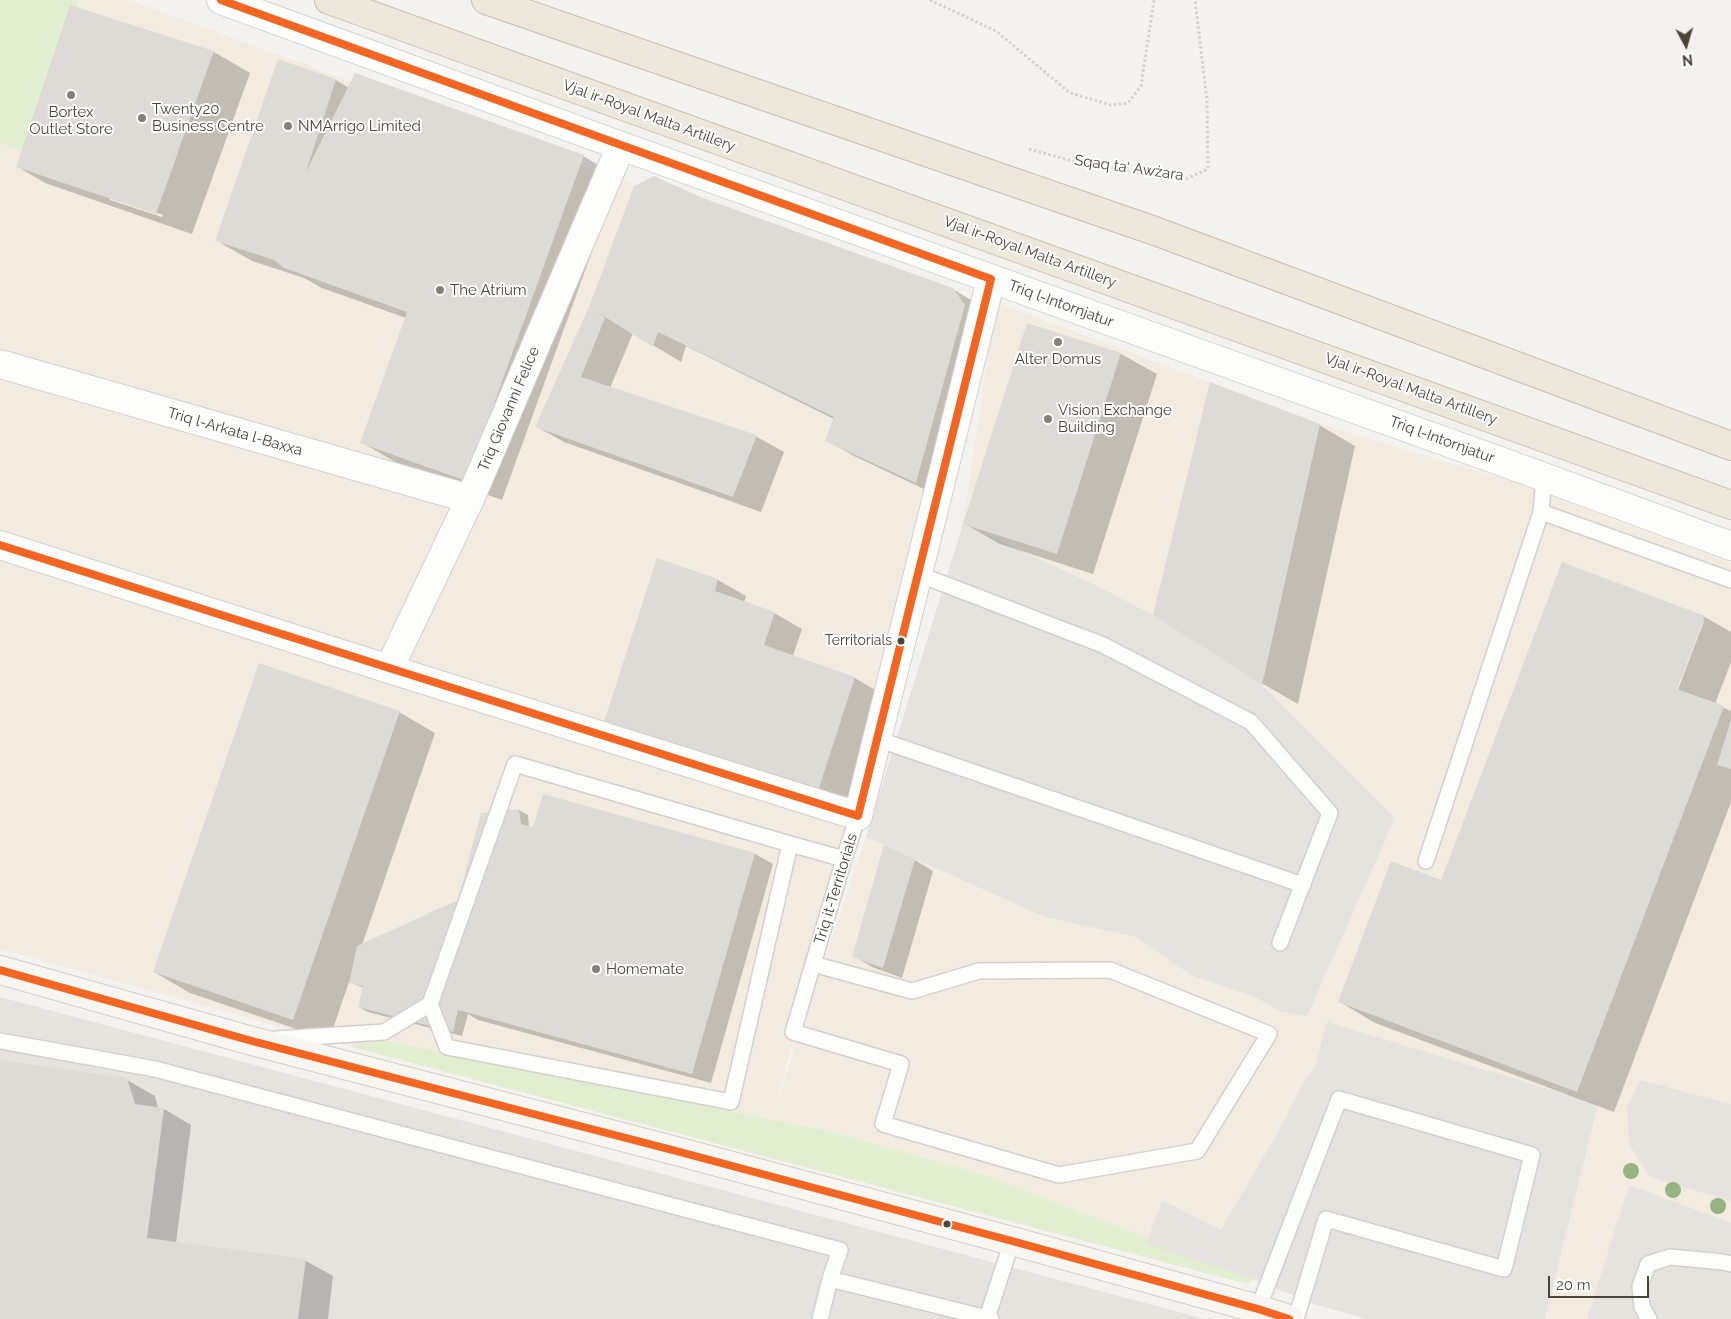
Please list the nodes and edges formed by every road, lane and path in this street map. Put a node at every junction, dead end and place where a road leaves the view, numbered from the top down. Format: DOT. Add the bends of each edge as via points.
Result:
graph roads {
  1 [pos="221,0"];
  2 [pos="329,0"];
  3 [pos="486,0"];
  4 [pos="930,0"];
  5 [pos="1154,0"];
  6 [pos="1196,0"];
  7 [pos="621,146"];
  8 [pos="1029,149"];
  9 [pos="991,279"];
  10 [pos="0,364"];
  11 [pos="1731,446"];
  12 [pos="1544,477"];
  13 [pos="470,499"];
  14 [pos="1731,505"];
  15 [pos="1541,512"];
  16 [pos="0,545"];
  17 [pos="1731,546"];
  18 [pos="918,574"];
  19 [pos="1731,580"];
  20 [pos="389,669"];
  21 [pos="877,739"];
  22 [pos="858,816"];
  23 [pos="790,844"];
  24 [pos="844,859"];
  25 [pos="1426,860"];
  26 [pos="1303,885"];
  27 [pos="1280,943"];
  28 [pos="813,964"];
  29 [pos="0,970"];
  30 [pos="430,1004"];
  31 [pos="0,1041"];
  32 [pos="252,1041"];
  33 [pos="1012,1241"];
  34 [pos="1731,1264"];
  35 [pos="830,1279"];
  36 [pos="1258,1309"];
  37 [pos="820,1319"];
  38 [pos="989,1319"];
  39 [pos="1289,1319"];
  40 [pos="1296,1319"];
  41 [pos="1649,1319"];
  1 -- 7 [label="street, Triq l-Intornjatur"];
  2 -- 14 [label="highway, Vjal ir-Royal Malta Artillery"];
  3 -- 11 [label="highway" via="1155,231"];
  4 -- 5 [label="path" via="996,31 1070,93 1111,105 1128,103 1141,86"];
  6 -- 8 [label="path, Sqaq ta' Awżara" via="1207,100 1208,169 1186,179 1087,165"];
  7 -- 9 [label="street, Triq l-Intornjatur"];
  7 -- 13 [label="street, Triq Giovanni Felice"];
  9 -- 12 [label="street, Triq l-Intornjatur"];
  9 -- 18 [label="street, Triq it-Territorials"];
  10 -- 13 [label="street, Triq l-Arkata l-Baxxa"];
  12 -- 15 [label="lane"];
  12 -- 17 [label="street, Triq l-Intornjatur"];
  13 -- 20 [label="street, Triq Giovanni Felice"];
  15 -- 19 [label="lane"];
  15 -- 25 [label="lane"];
  16 -- 20 [label="street"];
  18 -- 21 [label="street, Triq it-Territorials"];
  18 -- 26 [label="lane" via="1103,645 1251,722 1330,813"];
  20 -- 22 [label="street"];
  21 -- 22 [label="street, Triq it-Territorials"];
  21 -- 26 [label="lane"];
  22 -- 24 [label="lane, Triq it-Territorials"];
  23 -- 24 [label="lane"];
  23 -- 30 [label="lane" via="515,764"];
  23 -- 30 [label="lane" via="731,1102 447,1047"];
  24 -- 28 [label="lane, Triq it-Territorials"];
  26 -- 27 [label="lane"];
  28 -- 28 [label="lane, Triq it-Territorials" via="793,1032 901,1064 883,1124 1058,1175 1198,1151 1269,1034 1110,970 979,971 912,991"];
  29 -- 32 [label="street"];
  30 -- 32 [label="lane" via="384,1032"];
  31 -- 35 [label="lane" via="155,1069 840,1250"];
  32 -- 33 [label="street"];
  33 -- 36 [label="street"];
  33 -- 38 [label="lane"];
  34 -- 41 [label="lane" via="1670,1256 1648,1264 1640,1286 1642,1307"];
  35 -- 37 [label="lane"];
  35 -- 38 [label="lane"];
  36 -- 39 [label="street"];
  36 -- 40 [label="lane" via="1339,1099 1532,1155 1504,1270 1326,1219"];
}
